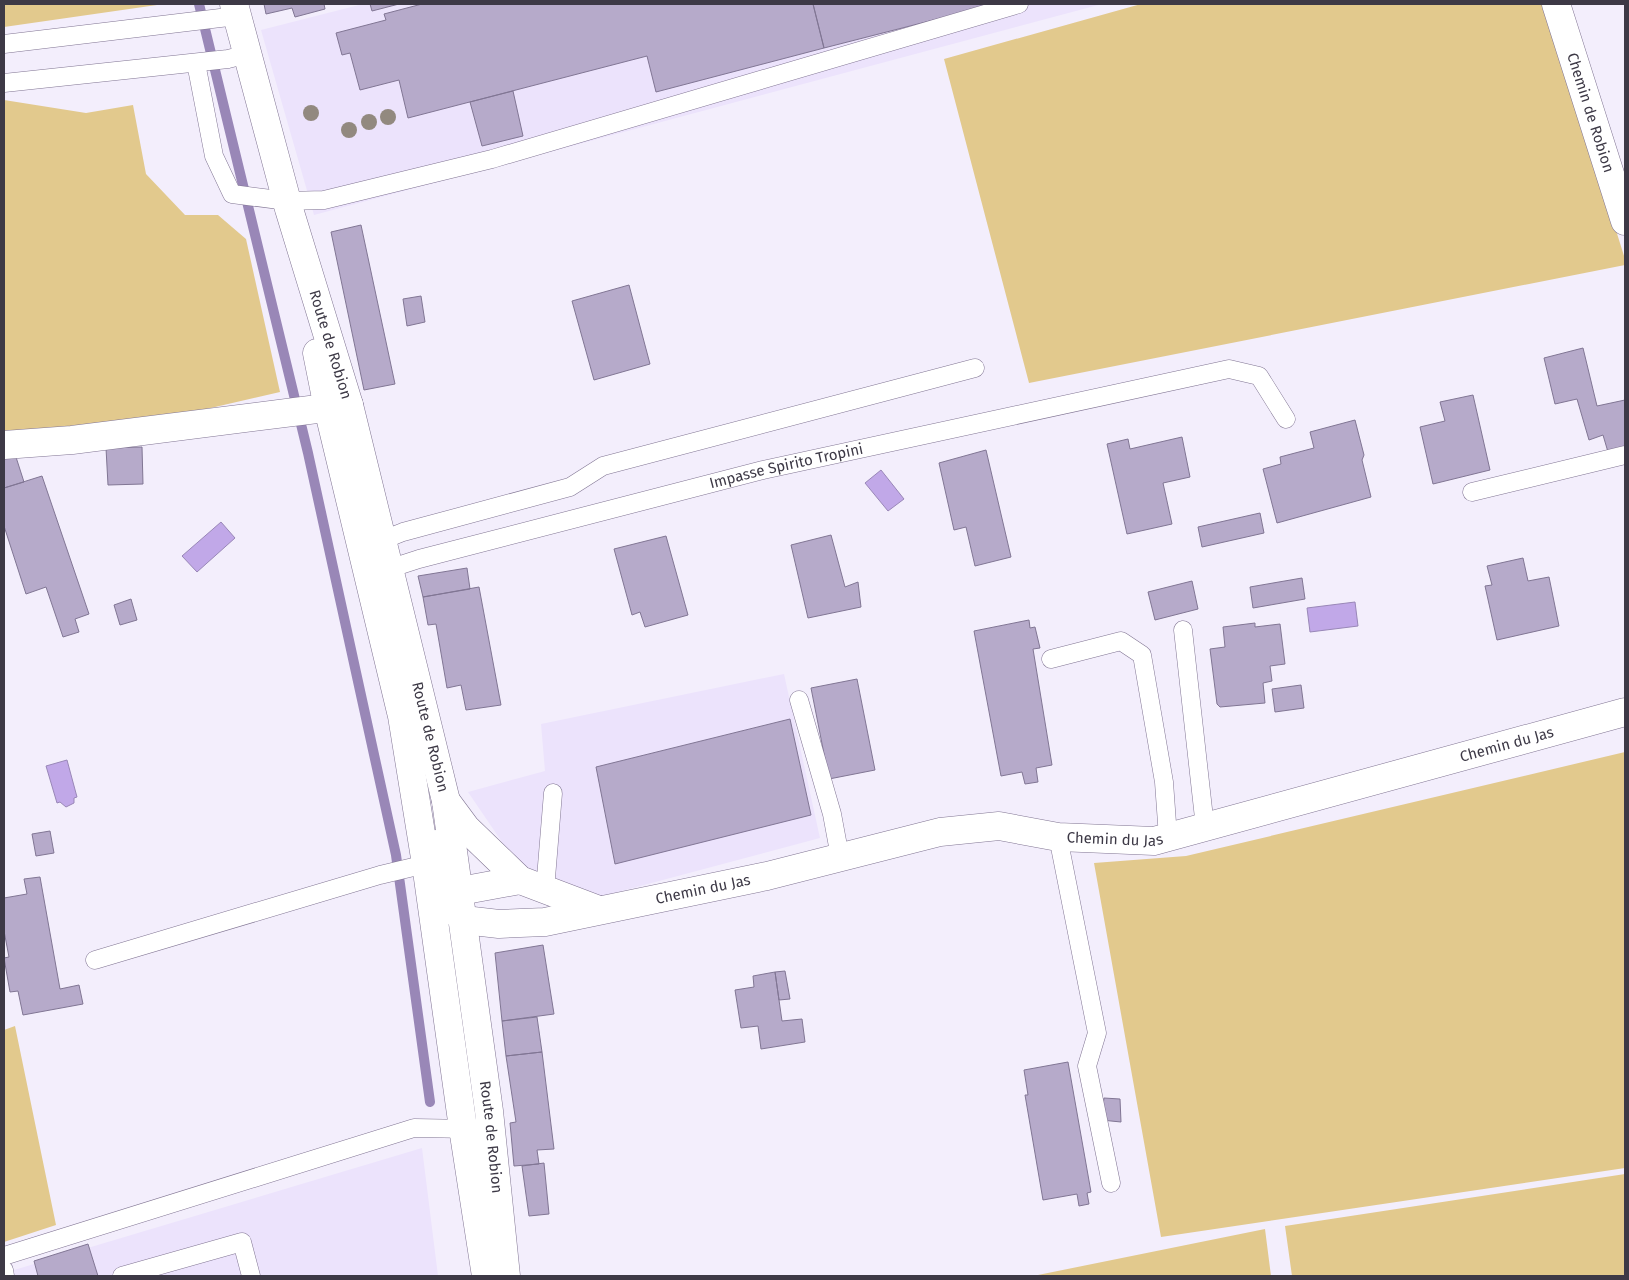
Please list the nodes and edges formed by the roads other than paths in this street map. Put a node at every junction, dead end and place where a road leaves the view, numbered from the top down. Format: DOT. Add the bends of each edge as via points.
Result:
graph roads {
  1 [pos="1019,4"];
  2 [pos="1556,4"];
  3 [pos="236,10"];
  4 [pos="4,44"];
  5 [pos="248,54"];
  6 [pos="196,63"];
  7 [pos="4,83"];
  8 [pos="288,205"];
  9 [pos="1625,221"];
  10 [pos="976,368"];
  11 [pos="338,406"];
  12 [pos="1286,419"];
  13 [pos="4,445"];
  14 [pos="1625,455"];
  15 [pos="1472,492"];
  16 [pos="383,540"];
  17 [pos="380,572"];
  18 [pos="1183,630"];
  19 [pos="1051,659"];
  20 [pos="799,700"];
  21 [pos="1625,712"];
  22 [pos="402,716"];
  23 [pos="553,793"];
  24 [pos="446,801"];
  25 [pos="1205,827"];
  26 [pos="1058,837"];
  27 [pos="1168,837"];
  28 [pos="840,857"];
  29 [pos="426,864"];
  30 [pos="520,880"];
  31 [pos="546,890"];
  32 [pos="458,904"];
  33 [pos="599,910"];
  34 [pos="437,941"];
  35 [pos="95,960"];
  36 [pos="463,1128"];
  37 [pos="491,1131"];
  38 [pos="1111,1184"];
  39 [pos="4,1256"];
  40 [pos="4,1270"];
  41 [pos="5,1276"];
  42 [pos="122,1276"];
  43 [pos="251,1276"];
  44 [pos="486,1276"];
  45 [pos="506,1276"];
  1 -- 8 [label="lane" via="492,159 324,200"];
  2 -- 9 [label="street, Chemin de Robion"];
  3 -- 4 [label="lane"];
  3 -- 5 [label="street, Route de Robion"];
  5 -- 6 [label="lane"];
  5 -- 8 [label="street, Route de Robion"];
  6 -- 7 [label="lane"];
  6 -- 8 [label="lane" via="214,156 232,194"];
  8 -- 11 [label="street, Route de Robion"];
  10 -- 16 [label="lane" via="603,466 570,486"];
  11 -- 13 [label="street" via="72,440"];
  11 -- 16 [label="street, Route de Robion"];
  11 -- 17 [label="street, Route de Robion"];
  12 -- 17 [label="lane, Impasse Spirito Tropini" via="1259,376 1229,369 763,470 418,559"];
  14 -- 15 [label="lane"];
  16 -- 17 [label="street, Route de Robion"];
  17 -- 22 [label="street, Route de Robion"];
  17 -- 24 [label="street, Route de Robion"];
  18 -- 25 [label="lane"];
  19 -- 27 [label="lane" via="1121,641 1142,655 1164,782"];
  20 -- 28 [label="lane" via="832,814"];
  21 -- 25 [label="street, Chemin du Jas"];
  22 -- 29 [label="street, Route de Robion"];
  22 -- 32 [label="street" via="420,753 444,891"];
  23 -- 31 [label="lane"];
  24 -- 30 [label="street" via="466,828"];
  24 -- 32 [label="street, Route de Robion"];
  25 -- 27 [label="street, Chemin du Jas"];
  26 -- 27 [label="street, Chemin du Jas" via="1154,841"];
  26 -- 28 [label="street, Chemin du Jas" via="999,826 940,832"];
  26 -- 38 [label="lane" via="1097,1033 1087,1066"];
  28 -- 33 [label="street, Chemin du Jas" via="767,876"];
  29 -- 34 [label="street, Route de Robion"];
  29 -- 35 [label="lane"];
  30 -- 31 [label="street"];
  30 -- 32 [label="street"];
  31 -- 33 [label="street"];
  32 -- 33 [label="street, Chemin du Jas" via="499,924 545,922"];
  32 -- 34 [label="street" via="440,920"];
  32 -- 37 [label="street, Route de Robion"];
  34 -- 36 [label="street, Route de Robion"];
  36 -- 37 [label="lane"];
  36 -- 39 [label="lane" via="414,1128"];
  36 -- 44 [label="street, Route de Robion"];
  37 -- 45 [label="street, Route de Robion"];
  40 -- 41 [label="lane"];
  42 -- 43 [label="lane" via="242,1242"];
}
